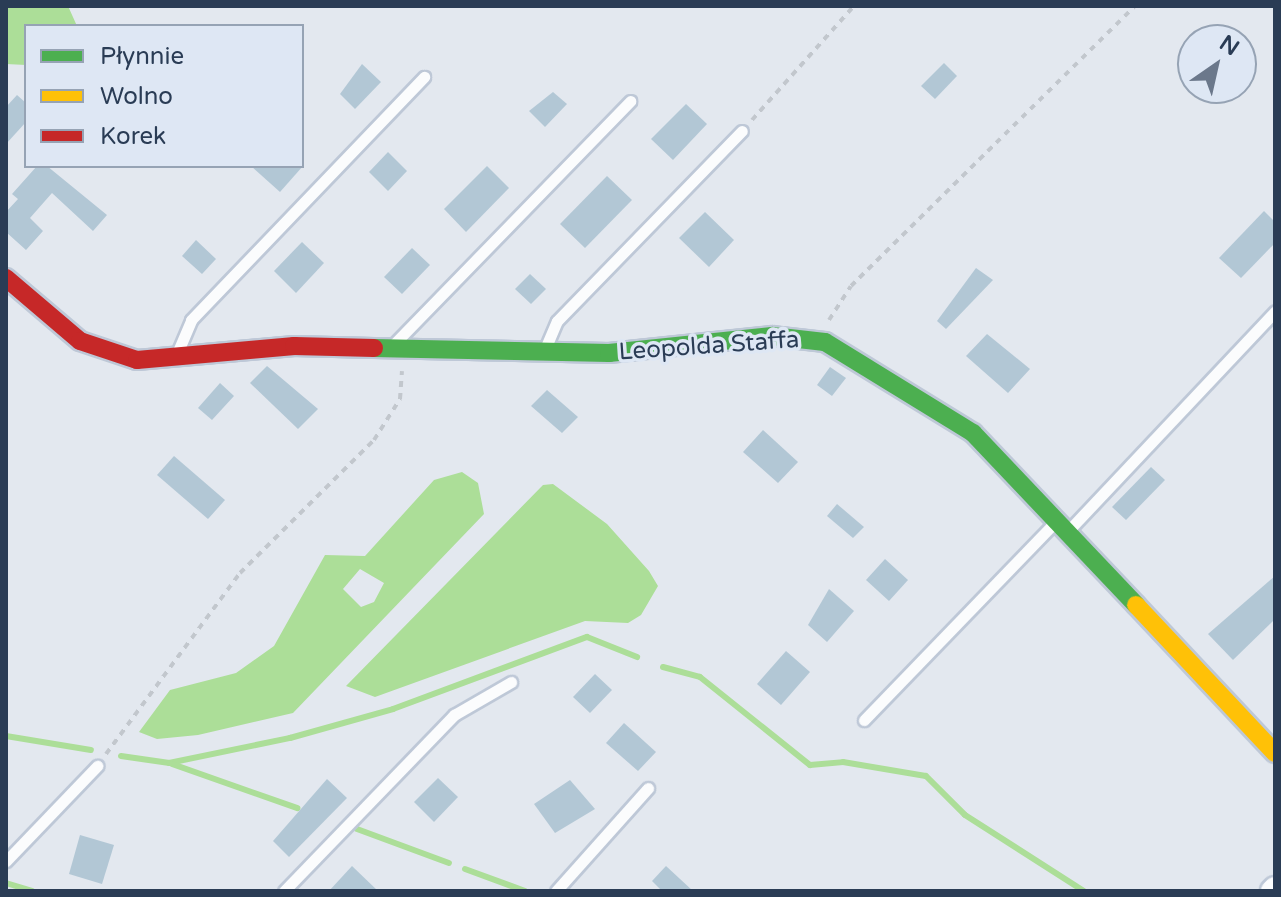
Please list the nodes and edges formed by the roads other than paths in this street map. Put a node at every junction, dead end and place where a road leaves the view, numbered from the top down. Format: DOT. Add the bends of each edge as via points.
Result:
graph roads {
  1 [pos="424,77"];
  2 [pos="630,101"];
  3 [pos="742,131"];
  4 [pos="6,278"];
  5 [pos="1275,311"];
  6 [pos="544,351"];
  7 [pos="395,352"];
  8 [pos="175,360"];
  9 [pos="1060,528"];
  10 [pos="511,682"];
  11 [pos="864,720"];
  12 [pos="1275,753"];
  13 [pos="97,766"];
  14 [pos="648,788"];
  15 [pos="6,861"];
  16 [pos="284,891"];
  17 [pos="556,891"];
  1 -- 8 [label="lane" via="191,320"];
  2 -- 7 [label="lane"];
  3 -- 6 [label="lane" via="557,321"];
  4 -- 8 [label="street, Leopolda Staffa" via="80,341 137,360"];
  5 -- 9 [label="lane"];
  6 -- 7 [label="street, Leopolda Staffa"];
  6 -- 9 [label="street, Leopolda Staffa" via="609,353 772,336 825,342 973,433"];
  7 -- 8 [label="street, Leopolda Staffa" via="294,346"];
  9 -- 11 [label="lane"];
  9 -- 12 [label="street, Leopolda Staffa"];
  10 -- 16 [label="lane" via="454,715"];
  13 -- 15 [label="lane"];
  14 -- 17 [label="lane"];
}
